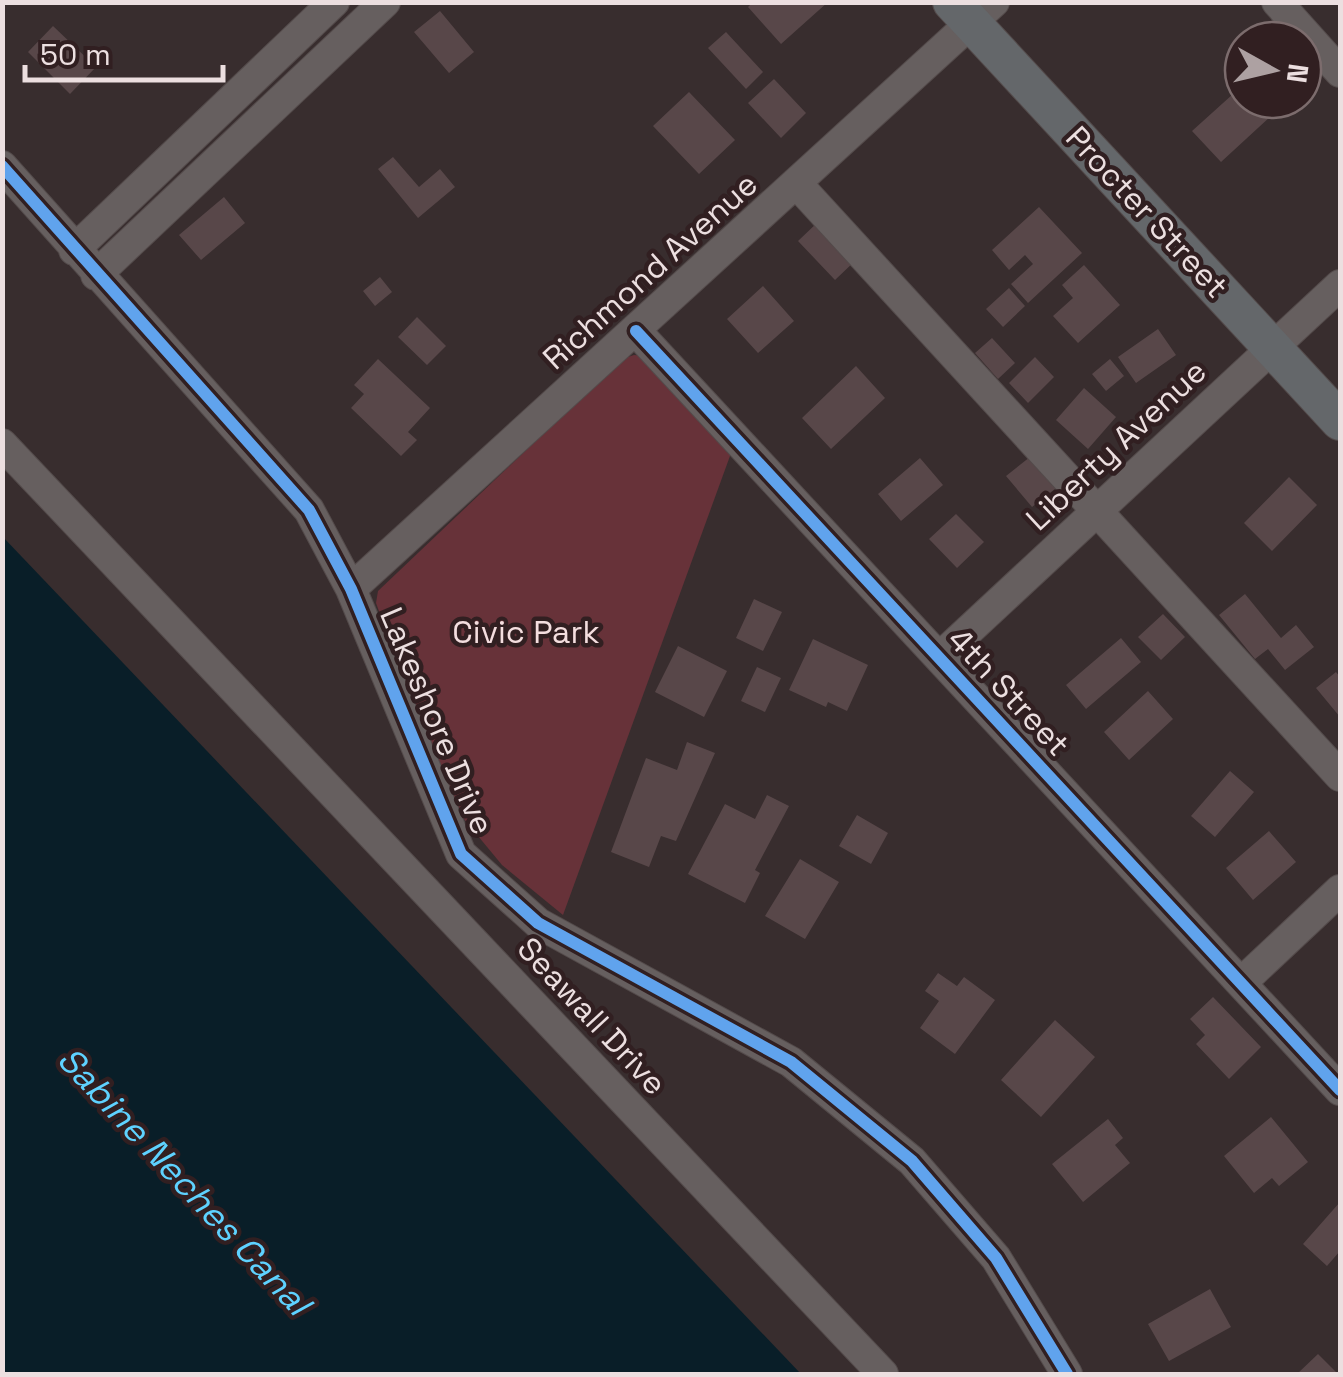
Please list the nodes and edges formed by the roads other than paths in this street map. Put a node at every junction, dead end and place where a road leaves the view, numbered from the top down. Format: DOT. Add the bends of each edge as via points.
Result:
graph roads {
  1 [pos="334,2"];
  2 [pos="385,2"];
  3 [pos="1277,2"];
  4 [pos="972,9"];
  5 [pos="1340,72"];
  6 [pos="2,166"];
  7 [pos="798,185"];
  8 [pos="74,250"];
  9 [pos="96,274"];
  10 [pos="1340,284"];
  11 [pos="636,331"];
  12 [pos="1273,348"];
  13 [pos="1340,421"];
  14 [pos="2,444"];
  15 [pos="1096,512"];
  16 [pos="351,589"];
  17 [pos="940,657"];
  18 [pos="1340,776"];
  19 [pos="1340,890"];
  20 [pos="1240,982"];
  21 [pos="1340,1090"];
  22 [pos="883,1374"];
  23 [pos="1068,1374"];
  1 -- 8 [label="street"];
  2 -- 9 [label="street"];
  3 -- 5 [label="street"];
  4 -- 7 [label="street, Richmond Avenue"];
  4 -- 12 [label="main road, Procter Street"];
  6 -- 8 [label="street, Lakeshore Drive"];
  7 -- 11 [label="street, Richmond Avenue"];
  7 -- 15 [label="street"];
  8 -- 9 [label="street, Lakeshore Drive"];
  9 -- 16 [label="street, Lakeshore Drive" via="310,510"];
  10 -- 12 [label="street, Liberty Avenue"];
  11 -- 16 [label="street, Richmond Avenue"];
  11 -- 17 [label="street, 4th Street"];
  12 -- 13 [label="main road, Procter Street"];
  12 -- 15 [label="street, Liberty Avenue"];
  14 -- 22 [label="street, Seawall Drive"];
  15 -- 17 [label="street, Liberty Avenue"];
  15 -- 18 [label="street"];
  16 -- 23 [label="street, Lakeshore Drive" via="461,854 538,923 791,1062 912,1162 996,1258"];
  17 -- 20 [label="street, 4th Street"];
  19 -- 20 [label="street"];
  20 -- 21 [label="street, 4th Street"];
}
